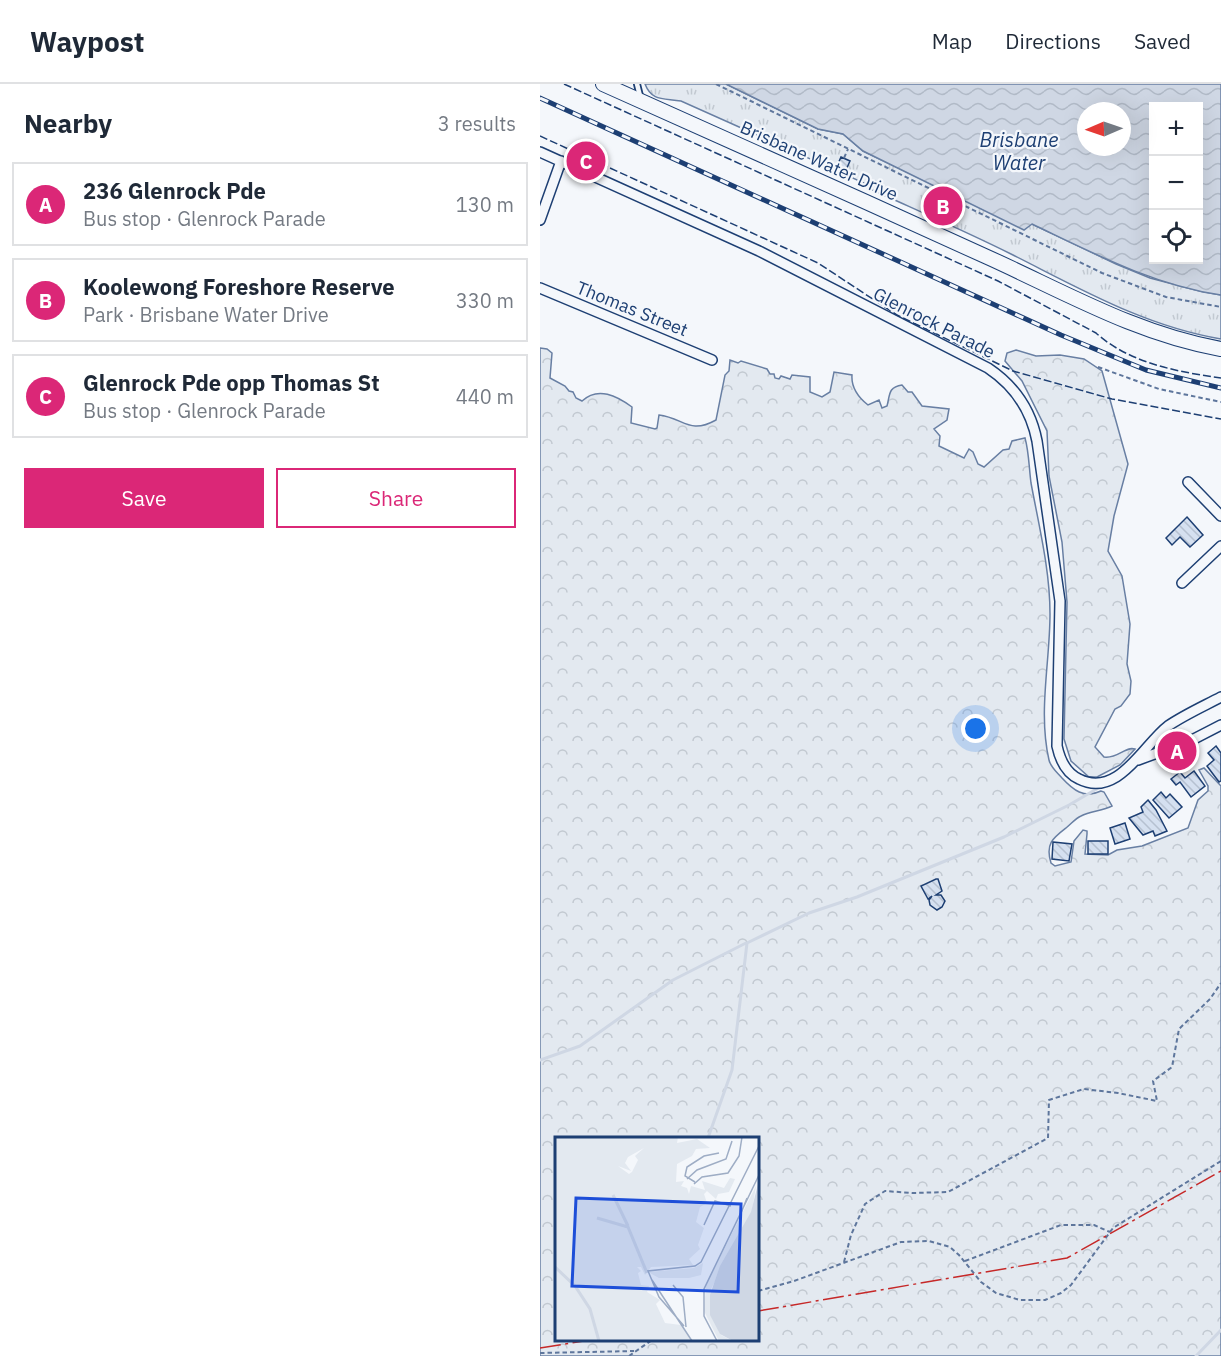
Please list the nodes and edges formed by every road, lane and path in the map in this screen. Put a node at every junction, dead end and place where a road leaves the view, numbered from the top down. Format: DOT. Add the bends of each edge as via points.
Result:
graph roads {
  1 [pos="603,84"];
  2 [pos="637,84"];
  3 [pos="716,84"];
  4 [pos="640,101"];
  5 [pos="848,148"];
  6 [pos="540,152"];
  7 [pos="844,158"];
  8 [pos="561,161"];
  9 [pos="840,168"];
  10 [pos="838,173"];
  11 [pos="540,220"];
  12 [pos="540,288"];
  13 [pos="1221,307"];
  14 [pos="1221,349"];
  15 [pos="712,360"];
  16 [pos="1098,367"];
  17 [pos="1221,402"];
  18 [pos="1188,482"];
  19 [pos="1221,516"];
  20 [pos="1221,546"];
  21 [pos="1182,583"];
  22 [pos="1221,697"];
  23 [pos="1221,725"];
  24 [pos="1138,760"];
  25 [pos="1221,983"];
  26 [pos="1221,1161"];
  27 [pos="1110,1232"];
  28 [pos="964,1261"];
  29 [pos="844,1262"];
  30 [pos="759,1292"];
  31 [pos="650,1341"];
  32 [pos="634,1351"];
  33 [pos="540,1353"];
  34 [pos="629,1356"];
  1 -- 4 [label="main road, Brisbane Water Drive"];
  2 -- 4 [label="lane"];
  3 -- 5 [label="path"];
  4 -- 14 [label="main road, Brisbane Water Drive" via="1131,324 1162,336"];
  5 -- 7 [label="path"];
  5 -- 13 [label="path" via="1102,273 1166,297"];
  6 -- 8 [label="street, Glenrock Parade"];
  8 -- 11 [label="street"];
  8 -- 24 [label="street, Glenrock Parade" via="759,251 988,368 1012,387 1034,424 1057,574 1061,613 1056,729 1059,754 1073,776 1095,783 1118,776"];
  9 -- 10 [label="path"];
  12 -- 15 [label="street, Thomas Street"];
  16 -- 17 [label="path" via="1159,389"];
  18 -- 19 [label="street"];
  20 -- 21 [label="street"];
  22 -- 24 [label="street, Glenrock Parade" via="1168,727"];
  23 -- 24 [label="street, Glenrock Parade"];
  25 -- 29 [label="path" via="1179,1029 1172,1067 1153,1082 1157,1101 1084,1089 1049,1100 1048,1138 948,1192 885,1191 865,1204"];
  26 -- 27 [label="path"];
  27 -- 28 [label="path" via="1094,1225 1061,1225"];
  27 -- 28 [label="path" via="1071,1285 1045,1300 1020,1300 996,1293"];
  28 -- 29 [label="path" via="950,1247 929,1240 901,1242"];
  29 -- 30 [label="path"];
  31 -- 32 [label="path"];
  32 -- 33 [label="path"];
  32 -- 34 [label="path"];
}
